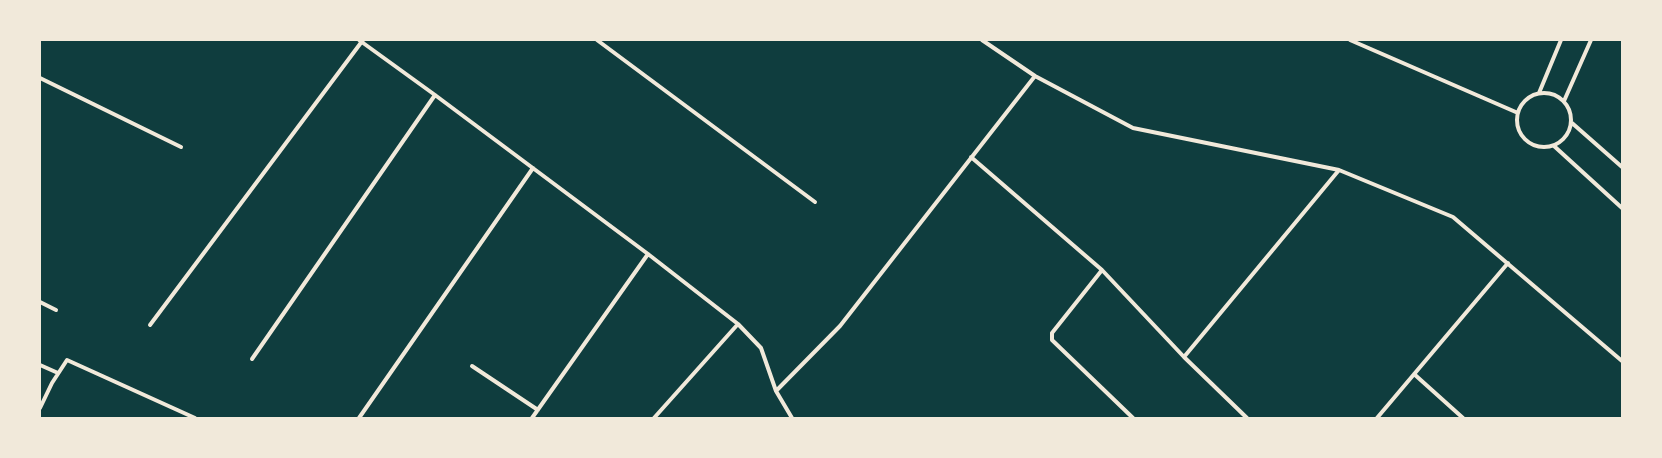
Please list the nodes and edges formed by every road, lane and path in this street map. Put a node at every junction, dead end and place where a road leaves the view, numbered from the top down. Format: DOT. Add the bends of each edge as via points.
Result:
graph roads {
  1 [pos="597,40"];
  2 [pos="982,40"];
  3 [pos="1350,40"];
  4 [pos="1561,40"];
  5 [pos="1591,40"];
  6 [pos="361,41"];
  7 [pos="1035,76"];
  8 [pos="40,78"];
  9 [pos="1539,94"];
  10 [pos="435,95"];
  11 [pos="1564,101"];
  12 [pos="1518,113"];
  13 [pos="1572,123"];
  14 [pos="1554,146"];
  15 [pos="181,147"];
  16 [pos="971,157"];
  17 [pos="1622,167"];
  18 [pos="533,168"];
  19 [pos="1339,170"];
  20 [pos="815,202"];
  21 [pos="1622,208"];
  22 [pos="648,254"];
  23 [pos="1508,263"];
  24 [pos="1102,270"];
  25 [pos="40,302"];
  26 [pos="56,310"];
  27 [pos="738,324"];
  28 [pos="150,325"];
  29 [pos="1184,357"];
  30 [pos="252,359"];
  31 [pos="1622,362"];
  32 [pos="40,364"];
  33 [pos="472,366"];
  34 [pos="58,374"];
  35 [pos="1414,374"];
  36 [pos="776,391"];
  37 [pos="40,408"];
  38 [pos="538,410"];
  39 [pos="195,418"];
  40 [pos="359,418"];
  41 [pos="532,418"];
  42 [pos="654,418"];
  43 [pos="792,418"];
  44 [pos="1133,418"];
  45 [pos="1247,418"];
  46 [pos="1377,418"];
  47 [pos="1463,418"];
  1 -- 20 [label="street"];
  2 -- 7 [label="street"];
  3 -- 12 [label="street"];
  4 -- 9 [label="street"];
  5 -- 11 [label="street"];
  6 -- 10 [label="street"];
  6 -- 28 [label="street"];
  7 -- 16 [label="street"];
  7 -- 19 [label="street" via="1133,128"];
  8 -- 15 [label="street"];
  9 -- 11 [label="street" via="1548,93"];
  9 -- 12 [label="street" via="1529,97"];
  10 -- 18 [label="street"];
  10 -- 30 [label="street"];
  11 -- 13 [label="street" via="1569,108"];
  12 -- 14 [label="street" via="1517,123 1526,141 1544,148"];
  13 -- 14 [label="street" via="1563,141"];
  13 -- 17 [label="street"];
  14 -- 21 [label="street"];
  16 -- 24 [label="street"];
  16 -- 36 [label="street" via="840,326"];
  18 -- 22 [label="street"];
  18 -- 40 [label="street"];
  19 -- 23 [label="street" via="1453,217"];
  19 -- 29 [label="street"];
  22 -- 27 [label="street"];
  22 -- 38 [label="street"];
  23 -- 31 [label="street"];
  23 -- 35 [label="street"];
  24 -- 29 [label="street"];
  24 -- 44 [label="street" via="1052,333 1052,340"];
  25 -- 26 [label="street"];
  27 -- 36 [label="street" via="761,348"];
  27 -- 42 [label="street"];
  29 -- 45 [label="street"];
  32 -- 34 [label="street"];
  33 -- 38 [label="street"];
  34 -- 37 [label="street"];
  34 -- 39 [label="street" via="67,360"];
  35 -- 46 [label="street"];
  35 -- 47 [label="street"];
  36 -- 43 [label="street"];
  38 -- 41 [label="street"];
}
